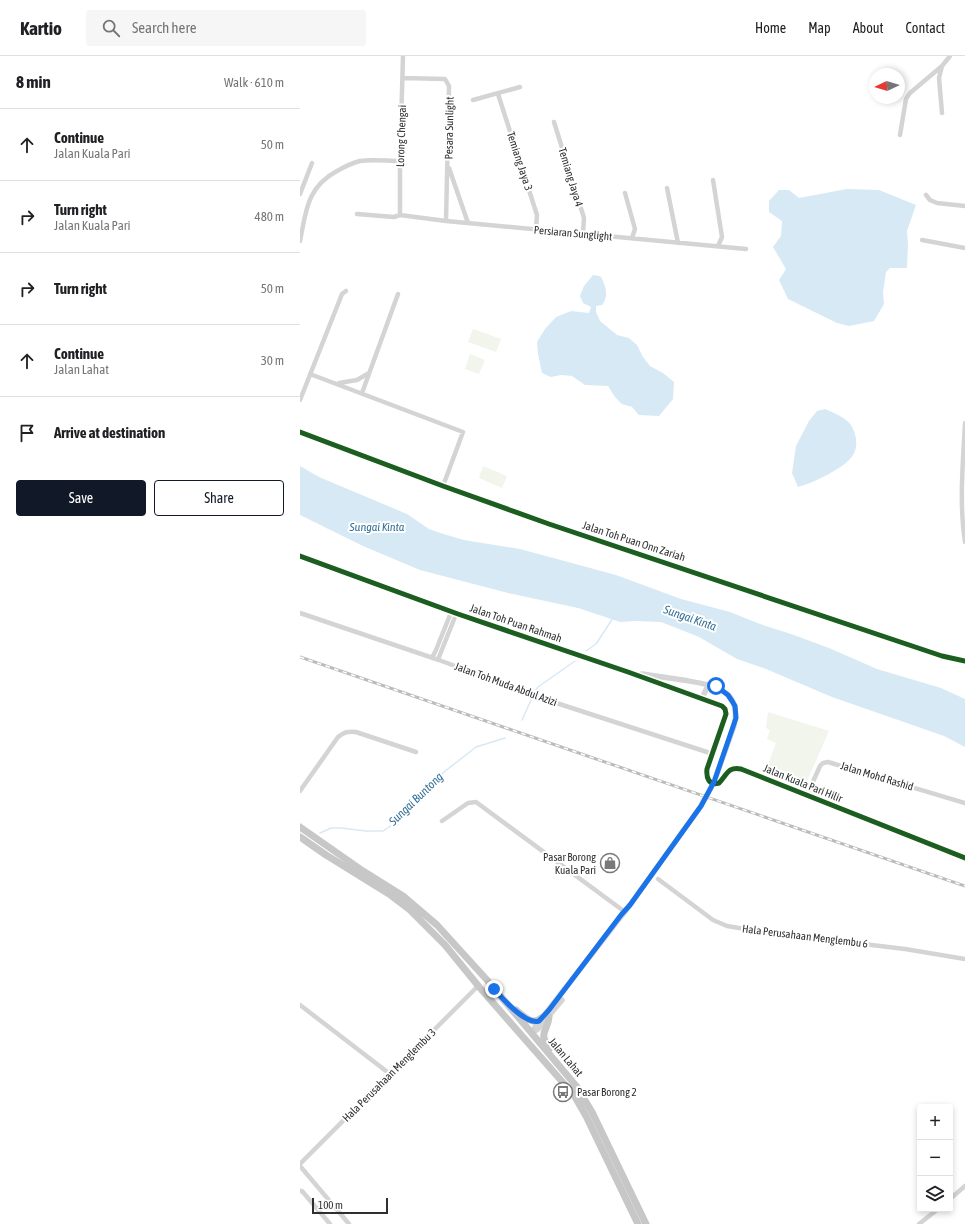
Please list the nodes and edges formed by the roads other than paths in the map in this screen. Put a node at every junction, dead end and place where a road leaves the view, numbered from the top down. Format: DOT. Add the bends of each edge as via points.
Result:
graph roads {
  1 [pos="403,56"];
  2 [pos="950,56"];
  3 [pos="942,66"];
  4 [pos="403,78"];
  5 [pos="520,87"];
  6 [pos="498,94"];
  7 [pos="474,100"];
  8 [pos="942,113"];
  9 [pos="554,122"];
  10 [pos="900,135"];
  11 [pos="400,161"];
  12 [pos="312,163"];
  13 [pos="448,164"];
  14 [pos="713,180"];
  15 [pos="667,188"];
  16 [pos="625,193"];
  17 [pos="300,194"];
  18 [pos="926,195"];
  19 [pos="965,206"];
  20 [pos="300,208"];
  21 [pos="306,208"];
  22 [pos="357,214"];
  23 [pos="400,215"];
  24 [pos="446,221"];
  25 [pos="468,223"];
  26 [pos="536,229"];
  27 [pos="583,233"];
  28 [pos="632,238"];
  29 [pos="922,240"];
  30 [pos="300,241"];
  31 [pos="678,243"];
  32 [pos="718,246"];
  33 [pos="965,248"];
  34 [pos="746,249"];
  35 [pos="346,291"];
  36 [pos="398,294"];
  37 [pos="370,373"];
  38 [pos="310,374"];
  39 [pos="335,383"];
  40 [pos="362,393"];
  41 [pos="300,400"];
  42 [pos="965,423"];
  43 [pos="300,432"];
  44 [pos="964,457"];
  45 [pos="443,486"];
  46 [pos="965,542"];
  47 [pos="300,556"];
  48 [pos="449,610"];
  49 [pos="300,613"];
  50 [pos="458,614"];
  51 [pos="439,651"];
  52 [pos="432,658"];
  53 [pos="439,660"];
  54 [pos="965,661"];
  55 [pos="628,672"];
  56 [pos="709,684"];
  57 [pos="702,698"];
  58 [pos="725,709"];
  59 [pos="416,752"];
  60 [pos="713,754"];
  61 [pos="300,791"];
  62 [pos="807,795"];
  63 [pos="965,803"];
  64 [pos="442,821"];
  65 [pos="300,827"];
  66 [pos="300,837"];
  67 [pos="965,858"];
  68 [pos="658,879"];
  69 [pos="624,912"];
  70 [pos="965,959"];
  71 [pos="478,986"];
  72 [pos="300,1005"];
  73 [pos="509,1006"];
  74 [pos="545,1018"];
  75 [pos="532,1033"];
  76 [pos="390,1074"];
  77 [pos="577,1087"];
  78 [pos="572,1094"];
  79 [pos="300,1165"];
  80 [pos="965,1186"];
  81 [pos="300,1192"];
  82 [pos="953,1197"];
  83 [pos="934,1212"];
  84 [pos="330,1224"];
  85 [pos="349,1224"];
  86 [pos="638,1224"];
  87 [pos="646,1224"];
  88 [pos="919,1224"];
  1 -- 4 [label="street, Lorong Chengai"];
  2 -- 3 [label="street"];
  3 -- 8 [label="street" via="939,78"];
  3 -- 10 [label="street" via="906,99"];
  4 -- 11 [label="street, Lorong Chengai"];
  4 -- 13 [label="street, Pesara Sunlight" via="445,79 449,86"];
  5 -- 6 [label="street"];
  6 -- 7 [label="street"];
  6 -- 26 [label="street, Temiang Jaya 3" via="537,215"];
  9 -- 27 [label="street, Temiang Jaya 4" via="584,218"];
  11 -- 21 [label="street" via="361,161 346,166 321,182 311,195"];
  11 -- 23 [label="street, Lorong Chengai"];
  12 -- 17 [label="street"];
  13 -- 24 [label="street, Pesara Sunlight"];
  13 -- 25 [label="street"];
  14 -- 32 [label="street" via="722,237"];
  15 -- 31 [label="street"];
  16 -- 28 [label="street" via="635,229"];
  18 -- 19 [label="street" via="936,202"];
  20 -- 21 [label="street"];
  21 -- 30 [label="street"];
  22 -- 23 [label="street, Persiaran Sunglight" via="394,217"];
  23 -- 24 [label="street, Persiaran Sunglight"];
  24 -- 25 [label="street, Persiaran Sunglight"];
  25 -- 26 [label="street, Persiaran Sunglight"];
  26 -- 27 [label="street, Persiaran Sunglight"];
  27 -- 28 [label="street, Persiaran Sunglight"];
  28 -- 31 [label="street, Persiaran Sunglight"];
  29 -- 33 [label="street"];
  31 -- 32 [label="street, Persiaran Sunglight"];
  32 -- 34 [label="street, Persiaran Sunglight"];
  35 -- 38 [label="street" via="342,294"];
  36 -- 37 [label="street"];
  37 -- 39 [label="street" via="357,380"];
  37 -- 40 [label="street"];
  38 -- 39 [label="street"];
  38 -- 41 [label="street"];
  39 -- 40 [label="street"];
  40 -- 45 [label="street" via="463,432"];
  42 -- 44 [label="street"];
  43 -- 45 [label="street, Jalan Toh Puan Onn Zariah"];
  44 -- 46 [label="street" via="962,490"];
  45 -- 54 [label="street, Jalan Toh Puan Onn Zariah" via="549,524"];
  47 -- 48 [label="street, Jalan Toh Puan Rahmah"];
  48 -- 50 [label="street, Jalan Toh Puan Rahmah"];
  48 -- 51 [label="street" via="450,615"];
  49 -- 52 [label="street, Jalan Toh Muda Abdul Azizi"];
  50 -- 51 [label="street"];
  50 -- 55 [label="street, Jalan Toh Puan Rahmah"];
  51 -- 52 [label="street"];
  51 -- 53 [label="street"];
  52 -- 53 [label="street, Jalan Toh Muda Abdul Azizi"];
  53 -- 60 [label="street, Jalan Toh Muda Abdul Azizi" via="546,699"];
  55 -- 56 [label="street"];
  55 -- 57 [label="street, Jalan Toh Puan Rahmah"];
  56 -- 57 [label="street"];
  56 -- 69 [label="street" via="728,695 735,706 736,718 714,782 701,806"];
  57 -- 58 [label="street, Jalan Toh Puan Rahmah"];
  58 -- 60 [label="street, Jalan Kuala Pari Hilir" via="725,719"];
  59 -- 61 [label="street" via="348,731 338,737"];
  60 -- 62 [label="street, Jalan Kuala Pari Hilir" via="706,775 713,784 719,783 728,771 736,768"];
  62 -- 63 [label="street, Jalan Mohd Rashid" via="820,766 828,762"];
  62 -- 67 [label="street, Jalan Kuala Pari Hilir"];
  64 -- 69 [label="street" via="468,803 476,802"];
  65 -- 73 [label="main road, Jalan Lahat" via="403,896 437,925"];
  66 -- 71 [label="main road" via="410,910 444,944"];
  68 -- 70 [label="street, Hala Perusahaan Menglembu 6" via="713,920 727,926"];
  69 -- 74 [label="street"];
  71 -- 75 [label="main road" via="488,992 523,1030"];
  71 -- 76 [label="street, Hala Perusahaan Menglembu 3"];
  71 -- 78 [label="main road"];
  72 -- 76 [label="street"];
  73 -- 74 [label="main road" via="531,1021"];
  73 -- 75 [label="main road, Jalan Lahat"];
  74 -- 75 [label="street"];
  74 -- 77 [label="main road" via="544,1038"];
  75 -- 77 [label="main road, Jalan Lahat"];
  75 -- 78 [label="main road" via="534,1044 564,1078"];
  76 -- 79 [label="street, Hala Perusahaan Menglembu 3"];
  77 -- 87 [label="main road, Jalan Lahat" via="592,1112"];
  78 -- 86 [label="main road" via="586,1116"];
  79 -- 85 [label="street"];
  80 -- 82 [label="street"];
  81 -- 84 [label="street" via="302,1191"];
  83 -- 88 [label="street"];
}
